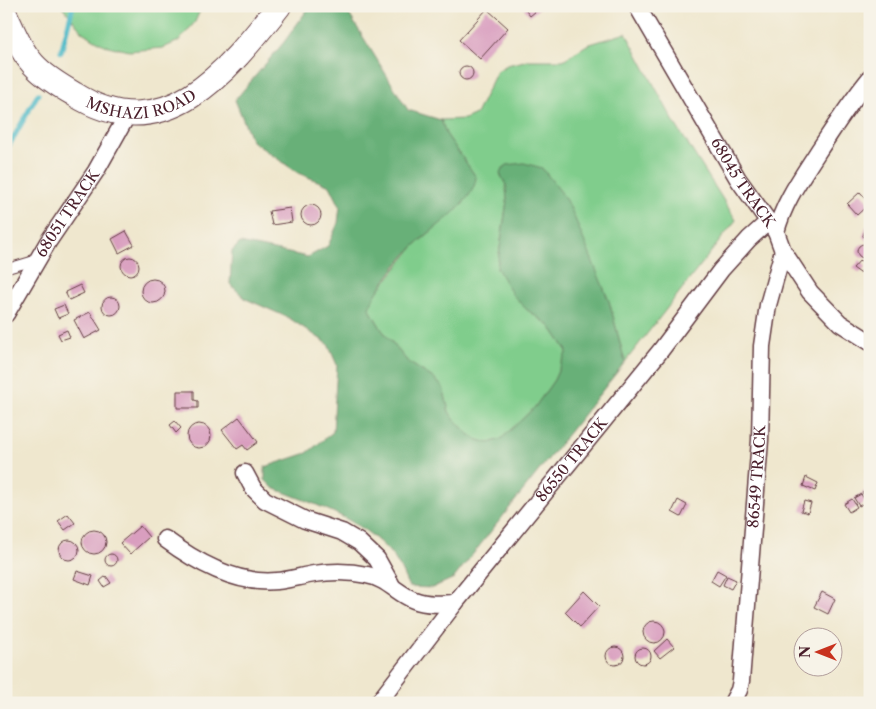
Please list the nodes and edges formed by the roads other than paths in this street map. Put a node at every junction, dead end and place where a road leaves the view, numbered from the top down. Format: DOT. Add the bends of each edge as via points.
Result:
graph roads {
  1 [pos="279,6"];
  2 [pos="637,6"];
  3 [pos="6,16"];
  4 [pos="870,78"];
  5 [pos="128,114"];
  6 [pos="772,226"];
  7 [pos="783,251"];
  8 [pos="39,259"];
  9 [pos="6,269"];
  10 [pos="6,314"];
  11 [pos="870,342"];
  12 [pos="245,473"];
  13 [pos="165,539"];
  14 [pos="390,584"];
  15 [pos="455,603"];
  16 [pos="378,703"];
  17 [pos="732,703"];
  1 -- 5 [label="street, MSHAZI ROAD" via="245,48 212,81 188,99 160,111"];
  2 -- 6 [label="street, 68045 TRACK" via="738,178"];
  3 -- 5 [label="street, MSHAZI ROAD" via="15,38 36,68 91,105"];
  4 -- 6 [label="street" via="851,101"];
  5 -- 8 [label="street, 68051 TRACK" via="96,171"];
  6 -- 7 [label="street, 68045 TRACK"];
  6 -- 15 [label="street, 86550 TRACK" via="749,239 721,270 661,350"];
  7 -- 11 [label="street, 68045 TRACK" via="810,292 840,322"];
  7 -- 17 [label="street, 86549 TRACK" via="768,305 762,346 760,440 741,680"];
  8 -- 9 [label="lane"];
  8 -- 10 [label="street, 68051 TRACK"];
  12 -- 14 [label="street" via="265,500 359,542 377,559"];
  13 -- 14 [label="street" via="214,569 251,581 276,582 336,571 371,575"];
  14 -- 15 [label="street" via="413,600 432,604"];
  15 -- 16 [label="street, 86550 TRACK"];
}
